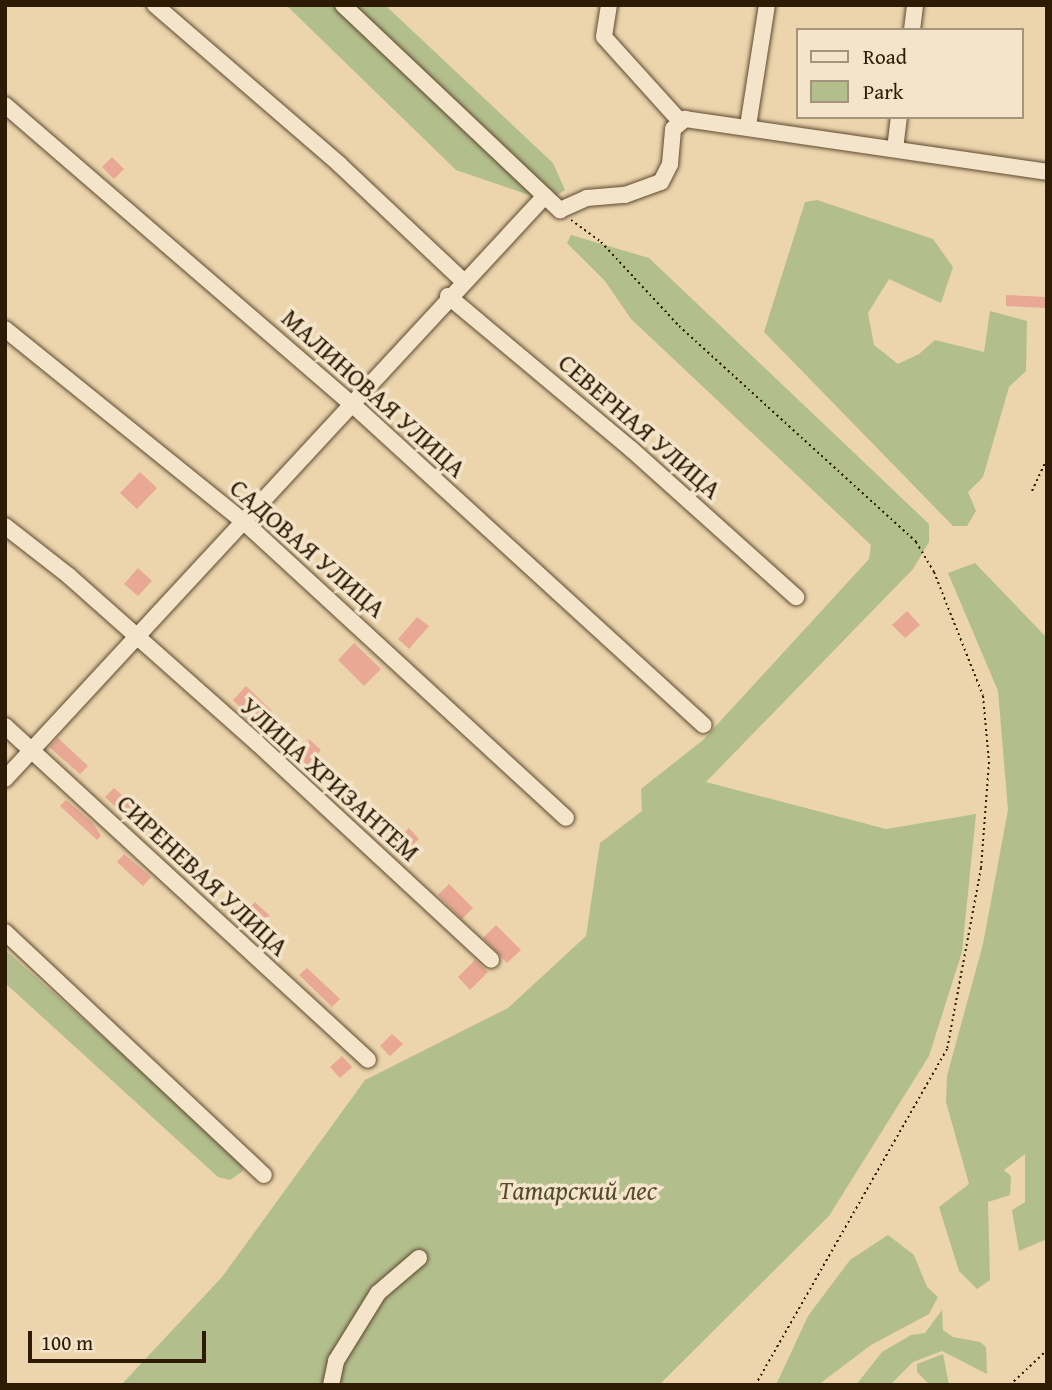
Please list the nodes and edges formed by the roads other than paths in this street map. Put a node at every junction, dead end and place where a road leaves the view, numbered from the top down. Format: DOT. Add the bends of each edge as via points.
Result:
graph roads {
  1 [pos="155,5"];
  2 [pos="343,5"];
  3 [pos="609,5"];
  4 [pos="767,5"];
  5 [pos="915,5"];
  6 [pos="912,28"];
  7 [pos="5,105"];
  8 [pos="899,119"];
  9 [pos="680,121"];
  10 [pos="748,126"];
  11 [pos="895,149"];
  12 [pos="1046,168"];
  13 [pos="543,198"];
  14 [pos="463,281"];
  15 [pos="448,296"];
  16 [pos="5,329"];
  17 [pos="352,404"];
  18 [pos="242,520"];
  19 [pos="5,526"];
  20 [pos="796,597"];
  21 [pos="134,637"];
  22 [pos="703,725"];
  23 [pos="5,726"];
  24 [pos="31,750"];
  25 [pos="5,779"];
  26 [pos="566,818"];
  27 [pos="5,932"];
  28 [pos="491,960"];
  29 [pos="368,1060"];
  30 [pos="264,1175"];
  31 [pos="419,1258"];
  32 [pos="331,1385"];
  1 -- 14 [label="street" via="339,164"];
  2 -- 13 [label="street"];
  3 -- 9 [label="street" via="604,37"];
  4 -- 10 [label="street"];
  5 -- 6 [label="street"];
  7 -- 17 [label="street, МАЛИНОВАЯ УЛИЦА"];
  8 -- 11 [label="street"];
  9 -- 10 [label="street"];
  9 -- 13 [label="street" via="673,130 670,164 661,182 625,195 587,198 560,210"];
  10 -- 11 [label="street"];
  11 -- 12 [label="street"];
  13 -- 14 [label="street"];
  14 -- 15 [label="street"];
  15 -- 17 [label="street"];
  15 -- 20 [label="street, СЕВЕРНАЯ УЛИЦА" via="632,449"];
  16 -- 18 [label="street, САДОВАЯ УЛИЦА"];
  17 -- 18 [label="street"];
  17 -- 22 [label="street, МАЛИНОВАЯ УЛИЦА"];
  18 -- 21 [label="street"];
  18 -- 26 [label="street, САДОВАЯ УЛИЦА"];
  19 -- 21 [label="street, УЛИЦА ХРИЗАНТЕМ" via="69,576"];
  21 -- 24 [label="street"];
  21 -- 28 [label="street, УЛИЦА ХРИЗАНТЕМ" via="257,743"];
  23 -- 24 [label="street, СИРЕНЕВАЯ УЛИЦА"];
  24 -- 25 [label="street"];
  24 -- 29 [label="street, СИРЕНЕВАЯ УЛИЦА"];
  27 -- 30 [label="street"];
  31 -- 32 [label="street" via="372,1302 336,1361"];
}
